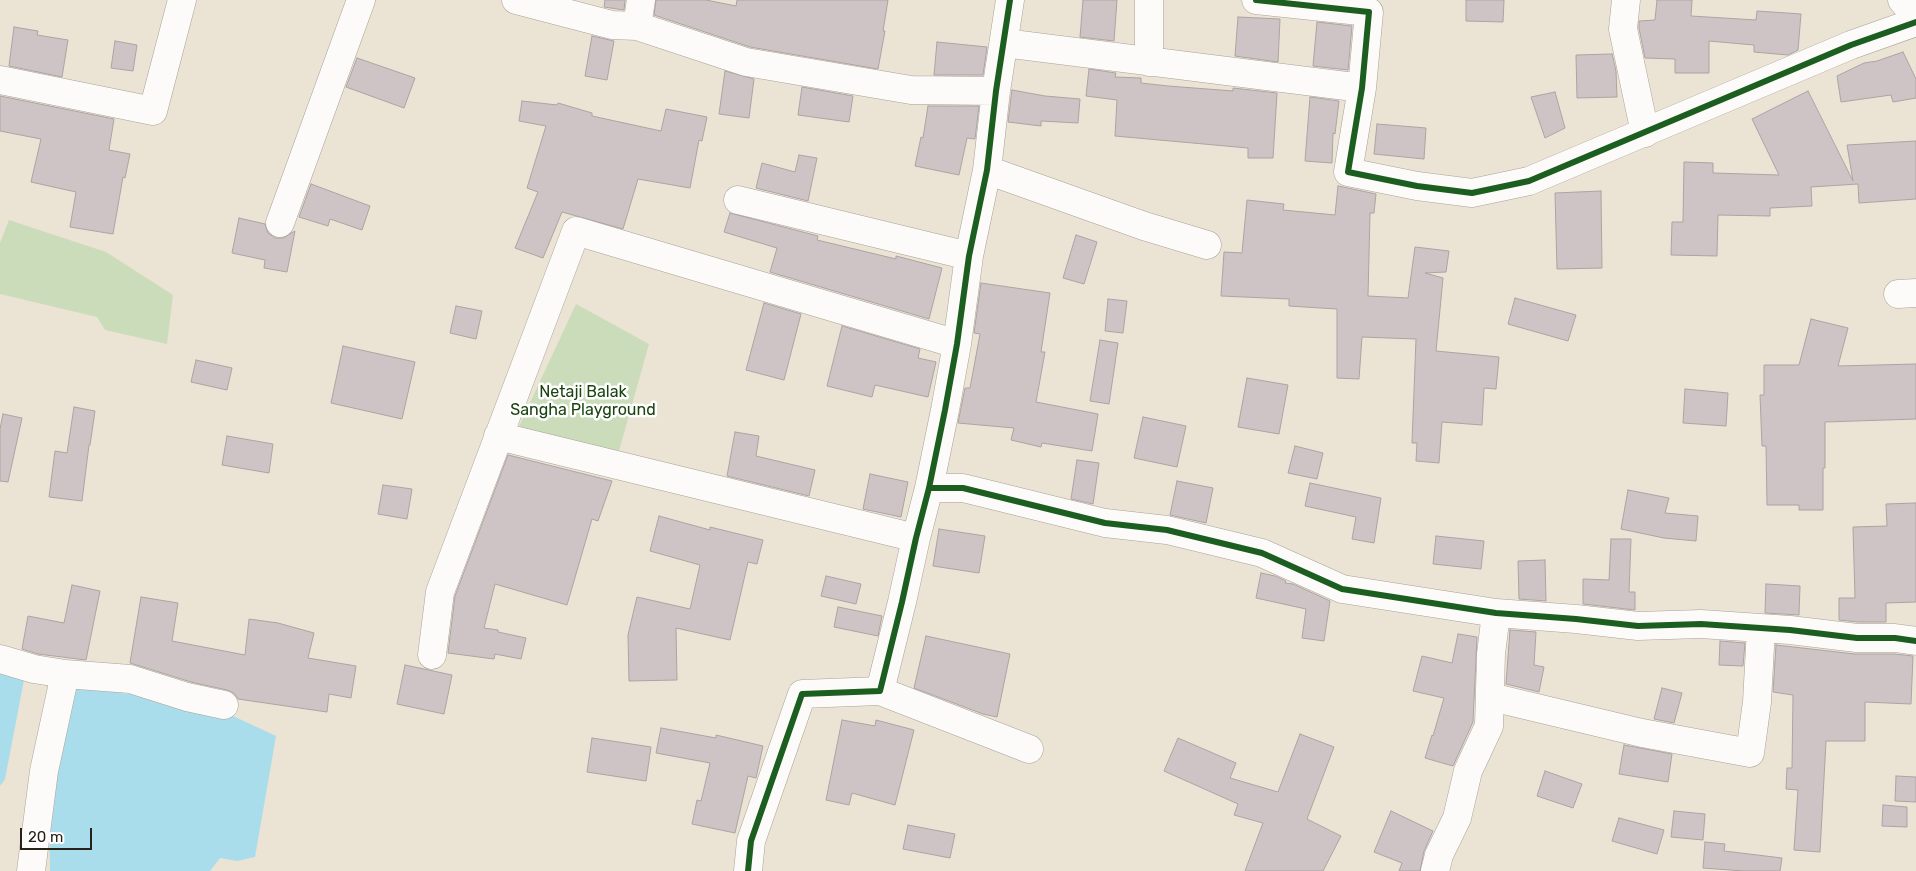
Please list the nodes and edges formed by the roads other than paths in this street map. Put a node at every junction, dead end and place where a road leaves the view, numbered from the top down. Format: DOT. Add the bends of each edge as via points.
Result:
graph roads {
  1 [pos="182,0"];
  2 [pos="361,0"];
  3 [pos="516,0"];
  4 [pos="1010,0"];
  5 [pos="1149,0"];
  6 [pos="1256,0"];
  7 [pos="1626,0"];
  8 [pos="1902,0"];
  9 [pos="639,13"];
  10 [pos="1916,16"];
  11 [pos="1916,22"];
  12 [pos="1004,43"];
  13 [pos="1149,62"];
  14 [pos="0,80"];
  15 [pos="1362,88"];
  16 [pos="996,91"];
  17 [pos="1645,133"];
  18 [pos="987,170"];
  19 [pos="738,200"];
  20 [pos="280,223"];
  21 [pos="1207,244"];
  22 [pos="969,256"];
  23 [pos="957,344"];
  24 [pos="498,436"];
  25 [pos="929,488"];
  26 [pos="916,538"];
  27 [pos="1496,613"];
  28 [pos="1761,628"];
  29 [pos="1916,641"];
  30 [pos="432,655"];
  31 [pos="0,659"];
  32 [pos="65,674"];
  33 [pos="880,692"];
  34 [pos="1491,697"];
  35 [pos="224,705"];
  36 [pos="1029,749"];
  37 [pos="31,871"];
  38 [pos="748,871"];
  39 [pos="1435,871"];
  1 -- 14 [label="street" via="153,111"];
  2 -- 20 [label="street"];
  3 -- 9 [label="street" via="612,25"];
  4 -- 12 [label="street"];
  5 -- 13 [label="street"];
  6 -- 15 [label="street" via="1369,12"];
  7 -- 17 [label="street" via="1623,28"];
  8 -- 10 [label="street"];
  9 -- 16 [label="street" via="746,62 911,90"];
  11 -- 17 [label="street" via="1851,45"];
  12 -- 13 [label="street"];
  12 -- 16 [label="street"];
  13 -- 15 [label="street"];
  15 -- 17 [label="street" via="1348,172 1417,186 1472,194 1528,181"];
  16 -- 18 [label="street"];
  18 -- 21 [label="street" via="1144,226"];
  18 -- 22 [label="street"];
  19 -- 22 [label="street"];
  22 -- 23 [label="street"];
  23 -- 24 [label="street" via="576,231"];
  23 -- 25 [label="street"];
  24 -- 26 [label="street"];
  24 -- 30 [label="street" via="440,592"];
  25 -- 26 [label="street"];
  25 -- 27 [label="street" via="963,488 1105,523 1166,530 1262,553 1342,589"];
  26 -- 33 [label="street"];
  27 -- 28 [label="street" via="1638,626 1701,624"];
  27 -- 34 [label="street" via="1491,654"];
  28 -- 29 [label="street"];
  28 -- 34 [label="street" via="1757,702 1750,753 1642,733"];
  31 -- 32 [label="street"];
  32 -- 35 [label="street" via="130,679"];
  32 -- 37 [label="street" via="44,771"];
  33 -- 36 [label="street"];
  33 -- 38 [label="street" via="802,694 751,841"];
  34 -- 39 [label="street" via="1489,726 1468,771 1457,818"];
}
